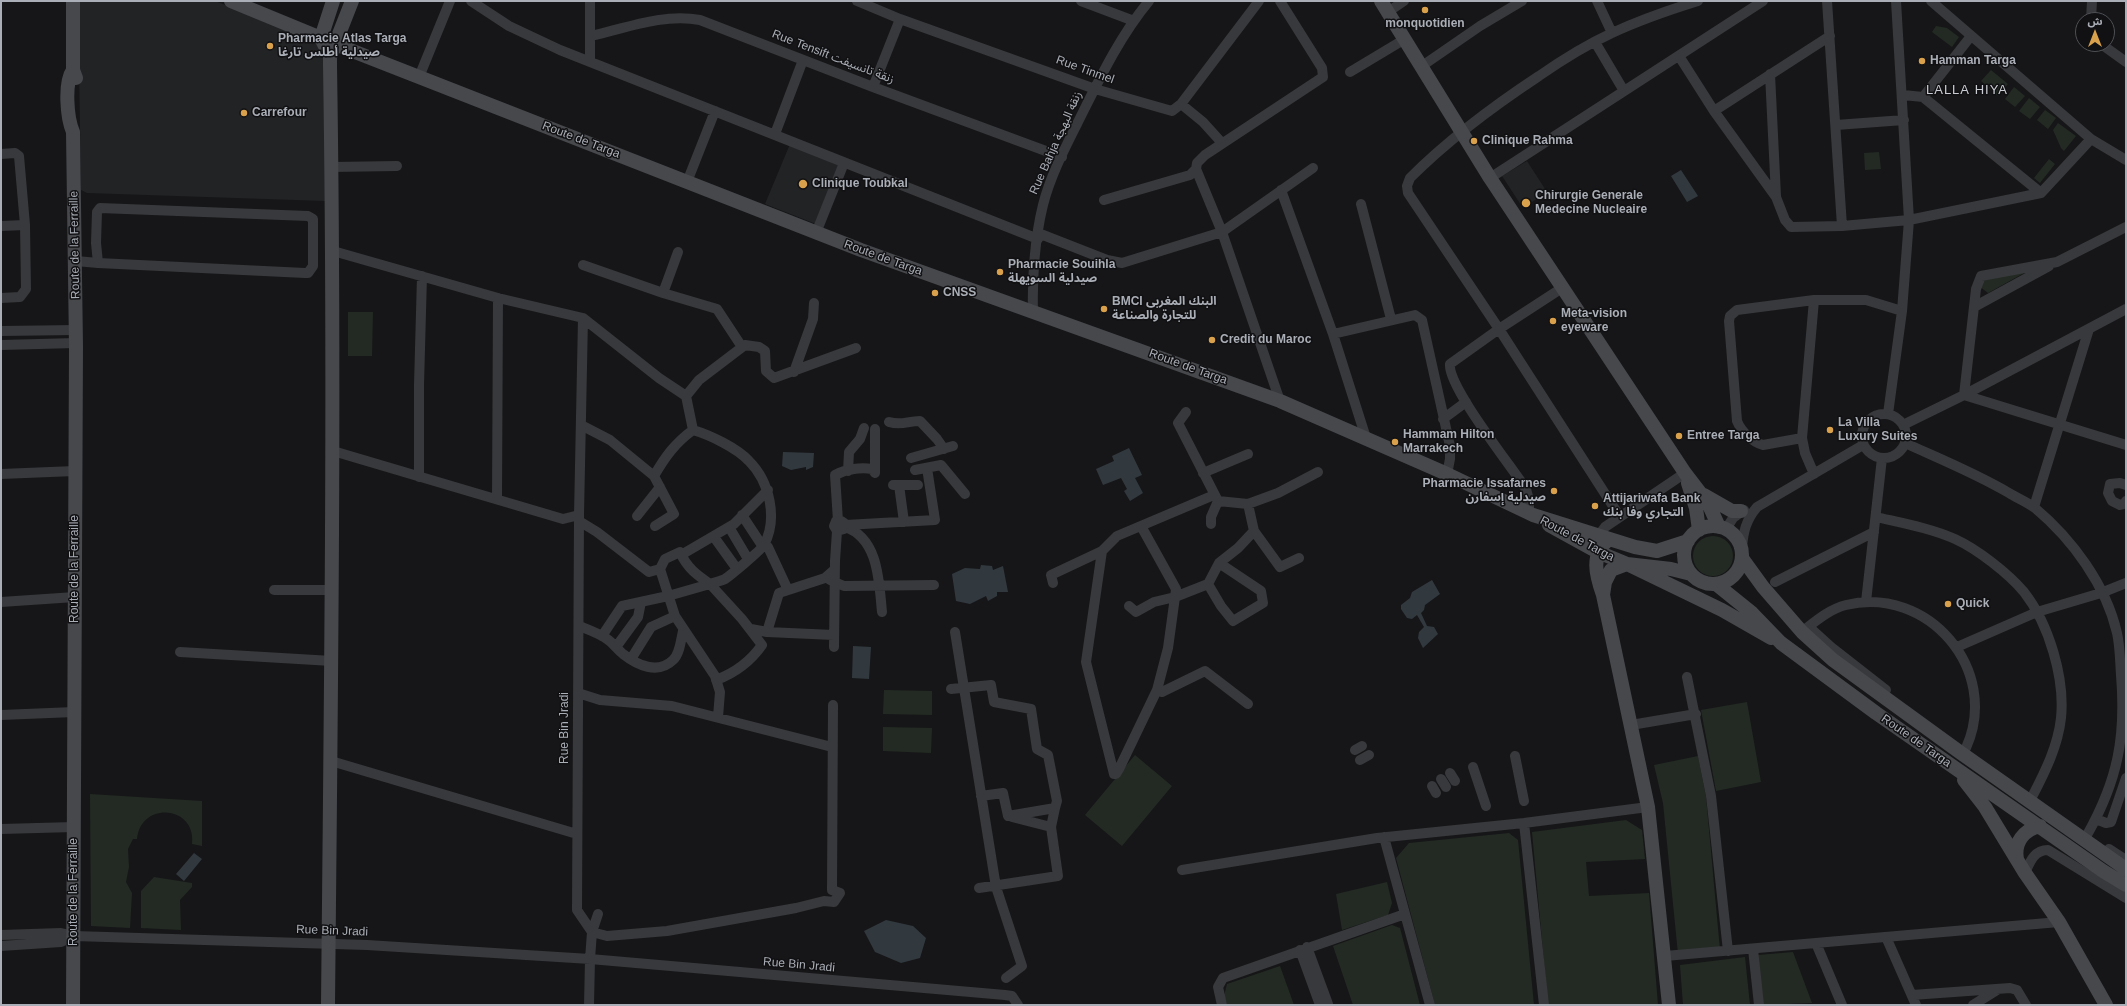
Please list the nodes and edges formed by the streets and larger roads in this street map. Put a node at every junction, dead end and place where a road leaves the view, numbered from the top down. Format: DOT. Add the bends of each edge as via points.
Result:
graph roads {
  1 [pos="73,1"];
  2 [pos="231,1"];
  3 [pos="332,1"];
  4 [pos="352,1"];
  5 [pos="450,1"];
  6 [pos="471,1"];
  7 [pos="590,1"];
  8 [pos="857,1"];
  9 [pos="1081,1"];
  10 [pos="1149,1"];
  11 [pos="1259,1"];
  12 [pos="1280,1"];
  13 [pos="1404,1"];
  14 [pos="1522,1"];
  15 [pos="1597,1"];
  16 [pos="1698,1"];
  17 [pos="1763,1"];
  18 [pos="1827,1"];
  19 [pos="1896,1"];
  20 [pos="1931,1"];
  21 [pos="2092,1"];
  22 [pos="1385,7"];
  23 [pos="2091,12"];
  24 [pos="900,19"];
  25 [pos="1134,21"];
  26 [pos="1612,33"];
  27 [pos="591,36"];
  28 [pos="1830,36"];
  29 [pos="1971,36"];
  30 [pos="321,38"];
  31 [pos="1405,39"];
  32 [pos="1595,42"];
  33 [pos="333,51"];
  34 [pos="2112,52"];
  35 [pos="1679,56"];
  36 [pos="803,60"];
  37 [pos="590,62"];
  38 [pos="2126,62"];
  39 [pos="1422,66"];
  40 [pos="1350,72"];
  41 [pos="1770,74"];
  42 [pos="419,77"];
  43 [pos="873,87"];
  44 [pos="1095,89"];
  45 [pos="1624,91"];
  46 [pos="1903,95"];
  47 [pos="1923,97"];
  48 [pos="1181,104"];
  49 [pos="715,111"];
  50 [pos="1714,111"];
  51 [pos="1904,120"];
  52 [pos="1836,126"];
  53 [pos="1460,132"];
  54 [pos="775,134"];
  55 [pos="2091,138"];
  56 [pos="1222,143"];
  57 [pos="1,154"];
  58 [pos="1062,157"];
  59 [pos="2126,160"];
  60 [pos="844,163"];
  61 [pos="397,166"];
  62 [pos="332,167"];
  63 [pos="1313,168"];
  64 [pos="1196,169"];
  65 [pos="1490,178"];
  66 [pos="687,182"];
  67 [pos="1281,190"];
  68 [pos="2041,193"];
  69 [pos="1776,197"];
  70 [pos="1104,200"];
  71 [pos="1361,204"];
  72 [pos="1908,220"];
  73 [pos="25,225"];
  74 [pos="1,226"];
  75 [pos="1842,226"];
  76 [pos="2126,227"];
  77 [pos="1222,232"];
  78 [pos="816,233"];
  79 [pos="1038,236"];
  80 [pos="333,251"];
  81 [pos="678,252"];
  82 [pos="76,261"];
  83 [pos="98,262"];
  84 [pos="2056,262"];
  85 [pos="583,265"];
  86 [pos="422,276"];
  87 [pos="1562,288"];
  88 [pos="663,292"];
  89 [pos="1,298"];
  90 [pos="498,298"];
  91 [pos="1814,300"];
  92 [pos="814,303"];
  93 [pos="1974,307"];
  94 [pos="2126,309"];
  95 [pos="1033,311"];
  96 [pos="1902,311"];
  97 [pos="583,318"];
  98 [pos="1391,319"];
  99 [pos="1499,329"];
  100 [pos="2089,329"];
  101 [pos="1,331"];
  102 [pos="1333,334"];
  103 [pos="76,337"];
  104 [pos="1,345"];
  105 [pos="742,347"];
  106 [pos="856,348"];
  107 [pos="794,372"];
  108 [pos="1451,373"];
  109 [pos="1436,381"];
  110 [pos="1964,395"];
  111 [pos="686,396"];
  112 [pos="1280,401"];
  113 [pos="1466,402"];
  114 [pos="1186,412"];
  115 [pos="1888,414"];
  116 [pos="1443,419"];
  117 [pos="888,422"];
  118 [pos="2061,424"];
  119 [pos="581,425"];
  120 [pos="1903,425"];
  121 [pos="864,428"];
  122 [pos="875,429"];
  123 [pos="693,430"];
  124 [pos="1366,438"];
  125 [pos="1802,438"];
  126 [pos="1905,443"];
  127 [pos="1863,445"];
  128 [pos="2126,445"];
  129 [pos="333,451"];
  130 [pos="1248,454"];
  131 [pos="911,458"];
  132 [pos="1882,458"];
  133 [pos="926,468"];
  134 [pos="916,470"];
  135 [pos="74,471"];
  136 [pos="848,471"];
  137 [pos="1318,472"];
  138 [pos="1203,473"];
  139 [pos="1685,473"];
  140 [pos="1,474"];
  141 [pos="1447,474"];
  142 [pos="1814,474"];
  143 [pos="654,476"];
  144 [pos="419,477"];
  145 [pos="918,485"];
  146 [pos="2126,485"];
  147 [pos="660,487"];
  148 [pos="768,490"];
  149 [pos="1701,492"];
  150 [pos="965,494"];
  151 [pos="1216,498"];
  152 [pos="497,499"];
  153 [pos="2126,501"];
  154 [pos="1248,504"];
  155 [pos="1757,507"];
  156 [pos="2034,507"];
  157 [pos="1741,511"];
  158 [pos="1531,514"];
  159 [pos="742,515"];
  160 [pos="637,516"];
  161 [pos="1620,517"];
  162 [pos="1876,517"];
  163 [pos="579,518"];
  164 [pos="904,522"];
  165 [pos="1211,524"];
  166 [pos="655,526"];
  167 [pos="841,526"];
  168 [pos="1141,526"];
  169 [pos="729,527"];
  170 [pos="1722,528"];
  171 [pos="1699,530"];
  172 [pos="1254,531"];
  173 [pos="1874,532"];
  174 [pos="714,537"];
  175 [pos="1604,537"];
  176 [pos="1688,541"];
  177 [pos="763,547"];
  178 [pos="1102,551"];
  179 [pos="1598,552"];
  180 [pos="1742,554"];
  181 [pos="681,555"];
  182 [pos="1299,558"];
  183 [pos="748,559"];
  184 [pos="1219,563"];
  185 [pos="1627,564"];
  186 [pos="660,569"];
  187 [pos="737,569"];
  188 [pos="1691,574"];
  189 [pos="830,580"];
  190 [pos="1775,582"];
  191 [pos="1052,583"];
  192 [pos="2126,583"];
  193 [pos="710,584"];
  194 [pos="1208,584"];
  195 [pos="1716,584"];
  196 [pos="879,585"];
  197 [pos="934,585"];
  198 [pos="274,590"];
  199 [pos="332,590"];
  200 [pos="788,590"];
  201 [pos="2101,593"];
  202 [pos="1603,595"];
  203 [pos="668,596"];
  204 [pos="75,597"];
  205 [pos="1175,597"];
  206 [pos="1,602"];
  207 [pos="641,602"];
  208 [pos="1866,602"];
  209 [pos="1129,606"];
  210 [pos="882,612"];
  211 [pos="2037,612"];
  212 [pos="675,616"];
  213 [pos="579,626"];
  214 [pos="751,629"];
  215 [pos="1805,629"];
  216 [pos="683,631"];
  217 [pos="767,632"];
  218 [pos="955,632"];
  219 [pos="834,635"];
  220 [pos="602,636"];
  221 [pos="1781,643"];
  222 [pos="616,647"];
  223 [pos="834,647"];
  224 [pos="1956,647"];
  225 [pos="180,652"];
  226 [pos="631,659"];
  227 [pos="2123,659"];
  228 [pos="332,661"];
  229 [pos="1687,678"];
  230 [pos="716,680"];
  231 [pos="951,689"];
  232 [pos="963,689"];
  233 [pos="1157,690"];
  234 [pos="578,693"];
  235 [pos="1248,704"];
  236 [pos="833,705"];
  237 [pos="2124,709"];
  238 [pos="74,712"];
  239 [pos="1696,714"];
  240 [pos="1,715"];
  241 [pos="718,717"];
  242 [pos="1631,726"];
  243 [pos="2124,738"];
  244 [pos="832,747"];
  245 [pos="1966,748"];
  246 [pos="1515,756"];
  247 [pos="331,761"];
  248 [pos="1473,767"];
  249 [pos="1954,768"];
  250 [pos="2126,778"];
  251 [pos="981,796"];
  252 [pos="2032,797"];
  253 [pos="1524,801"];
  254 [pos="1486,806"];
  255 [pos="1648,807"];
  256 [pos="1055,808"];
  257 [pos="1008,816"];
  258 [pos="2096,819"];
  259 [pos="1524,823"];
  260 [pos="2040,826"];
  261 [pos="74,827"];
  262 [pos="1051,827"];
  263 [pos="1,829"];
  264 [pos="577,834"];
  265 [pos="2087,835"];
  266 [pos="1384,837"];
  267 [pos="2017,860"];
  268 [pos="2126,860"];
  269 [pos="2126,869"];
  270 [pos="1182,870"];
  271 [pos="2025,873"];
  272 [pos="2126,885"];
  273 [pos="996,887"];
  274 [pos="979,888"];
  275 [pos="2126,898"];
  276 [pos="598,914"];
  277 [pos="1405,914"];
  278 [pos="2059,922"];
  279 [pos="592,932"];
  280 [pos="1,935"];
  281 [pos="74,936"];
  282 [pos="1886,937"];
  283 [pos="1816,943"];
  284 [pos="328,944"];
  285 [pos="1,946"];
  286 [pos="1304,949"];
  287 [pos="1753,949"];
  288 [pos="1728,951"];
  289 [pos="1665,956"];
  290 [pos="590,959"];
  291 [pos="1006,978"];
  292 [pos="1997,990"];
  293 [pos="1837,1000"];
  294 [pos="1914,1000"];
  295 [pos="73,1005"];
  296 [pos="328,1005"];
  297 [pos="589,1005"];
  298 [pos="1018,1005"];
  299 [pos="1222,1005"];
  300 [pos="1326,1005"];
  301 [pos="1430,1005"];
  302 [pos="1544,1005"];
  303 [pos="1669,1005"];
  304 [pos="1759,1005"];
  305 [pos="1842,1005"];
  306 [pos="1973,1005"];
  307 [pos="2026,1005"];
  308 [pos="2106,1005"];
  1 -- 82 [label="street, Route de la Ferraille" via="73,70 77,83 78,118 73,132"];
  2 -- 30 [label="street"];
  3 -- 30 [label="street"];
  4 -- 33 [label="street"];
  5 -- 42 [label="street"];
  6 -- 37 [label="street" via="535,39"];
  7 -- 27 [label="street"];
  8 -- 24 [label="street, Rue Tinmel"];
  9 -- 25 [label="street"];
  10 -- 25 [label="street, Rue Bahja زنقة البهجة"];
  11 -- 48 [label="street"];
  12 -- 56 [label="street" via="1322,68 1323,78"];
  13 -- 22 [label="street"];
  14 -- 39 [label="street"];
  15 -- 26 [label="street"];
  16 -- 26 [label="street"];
  17 -- 35 [label="street"];
  18 -- 28 [label="street"];
  19 -- 46 [label="street"];
  20 -- 29 [label="street"];
  21 -- 23 [label="street"];
  22 -- 31 [label="street"];
  24 -- 43 [label="street"];
  24 -- 44 [label="street, Rue Tinmel"];
  25 -- 44 [label="street, Rue Bahja زنقة البهجة"];
  26 -- 32 [label="street"];
  27 -- 36 [label="street, Rue Tensift زنقة تانسيفت" via="664,19 690,18"];
  27 -- 37 [label="street"];
  28 -- 41 [label="street"];
  28 -- 52 [label="street"];
  29 -- 47 [label="street"];
  29 -- 55 [label="street"];
  30 -- 33 [label="street"];
  31 -- 39 [label="street"];
  31 -- 40 [label="street"];
  32 -- 45 [label="street"];
  32 -- 53 [label="street" via="1503,100"];
  33 -- 42 [label="street, Route de Targa"];
  33 -- 62 [label="street"];
  34 -- 38 [label="street"];
  35 -- 45 [label="street"];
  35 -- 50 [label="street"];
  36 -- 43 [label="street, Rue Tensift زنقة تانسيفت"];
  36 -- 54 [label="street"];
  37 -- 49 [label="street"];
  39 -- 53 [label="street"];
  41 -- 50 [label="street"];
  41 -- 69 [label="street"];
  42 -- 66 [label="street, Route de Targa"];
  43 -- 58 [label="street, Rue Tensift زنقة تانسيفت"];
  44 -- 48 [label="street, Rue Tinmel" via="1169,111 1175,110"];
  44 -- 58 [label="street, Rue Bahja زنقة البهجة"];
  45 -- 65 [label="street"];
  46 -- 47 [label="street"];
  46 -- 51 [label="street"];
  47 -- 68 [label="street"];
  48 -- 56 [label="street" via="1203,122"];
  49 -- 54 [label="street"];
  49 -- 66 [label="street"];
  50 -- 69 [label="street"];
  51 -- 52 [label="street"];
  51 -- 72 [label="street"];
  52 -- 75 [label="street"];
  53 -- 65 [label="street"];
  53 -- 99 [label="street" via="1410,178 1406,189"];
  54 -- 60 [label="street"];
  55 -- 59 [label="street"];
  55 -- 68 [label="street"];
  56 -- 64 [label="street" via="1200,159"];
  57 -- 73 [label="street" via="15,153 19,156"];
  58 -- 79 [label="street, Rue Bahja زنقة البهجة" via="1045,197"];
  60 -- 78 [label="street"];
  60 -- 79 [label="street"];
  61 -- 62 [label="street"];
  62 -- 80 [label="street"];
  63 -- 67 [label="street"];
  64 -- 70 [label="street" via="1190,175"];
  64 -- 77 [label="street"];
  65 -- 87 [label="street"];
  66 -- 78 [label="street, Route de Targa"];
  67 -- 77 [label="street"];
  67 -- 102 [label="street"];
  68 -- 72 [label="street"];
  69 -- 75 [label="street" via="1785,220 1791,227"];
  71 -- 98 [label="street"];
  72 -- 75 [label="street"];
  72 -- 96 [label="street"];
  73 -- 74 [label="street"];
  73 -- 89 [label="street" via="26,289 20,298"];
  76 -- 84 [label="street"];
  77 -- 79 [label="street" via="1122,263"];
  77 -- 112 [label="street"];
  78 -- 95 [label="street, Route de Targa"];
  79 -- 95 [label="street, Rue Bahja زنقة البهجة" via="1032,287"];
  80 -- 86 [label="street"];
  80 -- 129 [label="street"];
  81 -- 88 [label="street"];
  82 -- 83 [label="street"];
  82 -- 103 [label="street, Route de la Ferraille"];
  83 -- 83 [label="street" via="308,272 314,266 313,220 308,216 101,208 97,212"];
  84 -- 93 [label="street"];
  84 -- 93 [label="street" via="1981,276 1977,284"];
  85 -- 88 [label="street"];
  86 -- 90 [label="street"];
  86 -- 144 [label="street"];
  87 -- 99 [label="street"];
  87 -- 139 [label="street"];
  88 -- 105 [label="street" via="717,309"];
  90 -- 97 [label="street"];
  90 -- 152 [label="street"];
  91 -- 96 [label="street" via="1866,300"];
  91 -- 125 [label="street"];
  91 -- 125 [label="street" via="1737,310 1730,316 1729,321 1737,421 1741,429 1763,445"];
  92 -- 107 [label="street" via="813,319"];
  93 -- 110 [label="street"];
  94 -- 100 [label="street"];
  95 -- 112 [label="street, Route de Targa"];
  96 -- 115 [label="street"];
  97 -- 111 [label="street"];
  97 -- 119 [label="street, Rue Bin Jradi"];
  98 -- 102 [label="street"];
  98 -- 109 [label="street" via="1415,315 1422,320"];
  99 -- 108 [label="street" via="1452,361"];
  99 -- 161 [label="street"];
  100 -- 110 [label="street"];
  100 -- 118 [label="street"];
  101 -- 103 [label="street"];
  102 -- 124 [label="street"];
  103 -- 104 [label="street"];
  103 -- 135 [label="street, Route de la Ferraille"];
  105 -- 107 [label="street" via="745,345 764,350 766,371 774,378"];
  105 -- 111 [label="street" via="699,380"];
  106 -- 107 [label="street"];
  108 -- 109 [label="street"];
  108 -- 113 [label="street"];
  109 -- 116 [label="street"];
  110 -- 118 [label="street"];
  110 -- 120 [label="street"];
  111 -- 123 [label="street"];
  112 -- 124 [label="street, Route de Targa"];
  113 -- 116 [label="street"];
  113 -- 158 [label="street" via="1526,489"];
  114 -- 138 [label="street" via="1178,423"];
  115 -- 120 [label="street"];
  115 -- 127 [label="street" via="1873,416 1866,422 1862,431"];
  116 -- 141 [label="street" via="1450,446"];
  117 -- 131 [label="street" via="900,426 920,422 949,447"];
  118 -- 128 [label="street"];
  118 -- 156 [label="street"];
  119 -- 143 [label="street" via="610,440"];
  119 -- 163 [label="street, Rue Bin Jradi"];
  120 -- 126 [label="street"];
  121 -- 136 [label="street" via="860,439 849,452"];
  122 -- 136 [label="street" via="875,473 872,469 863,467"];
  123 -- 143 [label="street" via="667,453"];
  123 -- 148 [label="street" via="711,436 749,460"];
  124 -- 141 [label="street, Route de Targa"];
  125 -- 142 [label="street"];
  126 -- 132 [label="street" via="1896,455"];
  126 -- 156 [label="street" via="1991,483"];
  127 -- 132 [label="street" via="1873,456"];
  127 -- 142 [label="street"];
  129 -- 144 [label="street"];
  129 -- 199 [label="street"];
  130 -- 138 [label="street"];
  132 -- 162 [label="street"];
  133 -- 134 [label="street"];
  133 -- 150 [label="street" via="941,466"];
  133 -- 164 [label="street" via="935,520"];
  135 -- 140 [label="street"];
  135 -- 204 [label="street, Route de la Ferraille"];
  136 -- 167 [label="street" via="835,475"];
  137 -- 154 [label="street" via="1278,493"];
  138 -- 151 [label="street"];
  139 -- 149 [label="street"];
  139 -- 161 [label="street"];
  139 -- 171 [label="street" via="1696,508"];
  141 -- 158 [label="street, Route de Targa"];
  142 -- 155 [label="street"];
  143 -- 147 [label="street"];
  144 -- 152 [label="street"];
  145 -- 164 [label="street" via="896,485"];
  146 -- 153 [label="street" via="2110,484 2108,493 2112,501 2120,505"];
  147 -- 160 [label="street"];
  147 -- 166 [label="street" via="674,514"];
  148 -- 159 [label="street"];
  148 -- 177 [label="street" via="771,516"];
  149 -- 157 [label="street" via="1732,511"];
  149 -- 170 [label="street"];
  151 -- 154 [label="street"];
  151 -- 165 [label="street"];
  151 -- 168 [label="street"];
  152 -- 163 [label="street" via="564,519"];
  154 -- 172 [label="street"];
  155 -- 157 [label="street"];
  155 -- 180 [label="street" via="1743,534"];
  156 -- 201 [label="street" via="2086,564"];
  157 -- 170 [label="street"];
  158 -- 175 [label="street, Route de Targa"];
  158 -- 179 [label="street, Route de Targa"];
  159 -- 169 [label="street"];
  159 -- 177 [label="street"];
  161 -- 175 [label="street" via="1605,527"];
  162 -- 173 [label="street"];
  162 -- 211 [label="street" via="1938,532 1962,543 1980,554 2016,584"];
  163 -- 186 [label="street" via="649,572"];
  163 -- 213 [label="street, Rue Bin Jradi"];
  164 -- 167 [label="street"];
  167 -- 189 [label="street"];
  167 -- 196 [label="street" via="852,529 862,538 874,558"];
  168 -- 178 [label="street" via="1117,536"];
  168 -- 205 [label="street" via="1176,589"];
  169 -- 174 [label="street"];
  169 -- 183 [label="street"];
  170 -- 171 [label="street" via="1709,526"];
  170 -- 180 [label="street" via="1736,537"];
  171 -- 176 [label="street"];
  172 -- 182 [label="street" via="1280,567"];
  172 -- 184 [label="street"];
  173 -- 190 [label="street"];
  173 -- 208 [label="street"];
  174 -- 181 [label="street"];
  174 -- 187 [label="street"];
  175 -- 176 [label="street, Route de Targa" via="1657,551"];
  175 -- 179 [label="street"];
  176 -- 188 [label="street" via="1684,558"];
  177 -- 183 [label="street"];
  177 -- 200 [label="street" via="768,547"];
  178 -- 191 [label="street" via="1051,575"];
  178 -- 233 [label="street" via="1086,662 1114,774 1119,769"];
  179 -- 185 [label="street, Route de Targa"];
  179 -- 202 [label="street" via="1596,574"];
  180 -- 195 [label="street" via="1739,570 1733,577"];
  180 -- 215 [label="street, Route de Targa" via="1767,591"];
  181 -- 186 [label="street" via="680,552 665,559"];
  181 -- 193 [label="street" via="694,573"];
  183 -- 187 [label="street"];
  184 -- 194 [label="street"];
  184 -- 194 [label="street" via="1261,591 1263,603 1233,621"];
  185 -- 188 [label="street, Route de Targa" via="1672,569"];
  185 -- 202 [label="street" via="1611,570 1605,582"];
  185 -- 221 [label="street" via="1717,607"];
  186 -- 203 [label="street"];
  187 -- 193 [label="street" via="724,580"];
  188 -- 195 [label="street" via="1702,582"];
  189 -- 196 [label="street" via="844,586"];
  189 -- 200 [label="street"];
  189 -- 219 [label="street"];
  192 -- 201 [label="street"];
  193 -- 203 [label="street"];
  193 -- 214 [label="street"];
  194 -- 205 [label="street"];
  195 -- 221 [label="street, Route de Targa" via="1752,613"];
  196 -- 197 [label="street"];
  196 -- 210 [label="street"];
  198 -- 199 [label="street"];
  199 -- 228 [label="street"];
  200 -- 217 [label="street" via="779,594"];
  201 -- 211 [label="street"];
  201 -- 227 [label="street" via="2118,634"];
  202 -- 242 [label="street"];
  203 -- 207 [label="street"];
  203 -- 212 [label="street"];
  204 -- 206 [label="street"];
  204 -- 238 [label="street, Route de la Ferraille"];
  205 -- 209 [label="street" via="1154,602 1136,612"];
  205 -- 233 [label="street" via="1168,648"];
  207 -- 220 [label="street" via="622,606"];
  207 -- 222 [label="street" via="638,617"];
  208 -- 215 [label="street" via="1832,610"];
  208 -- 224 [label="street" via="1890,604 1918,615 1939,627"];
  211 -- 224 [label="street"];
  211 -- 252 [label="street" via="2054,654 2062,698 2061,718 2052,754"];
  212 -- 216 [label="street"];
  212 -- 226 [label="street" via="651,627"];
  213 -- 220 [label="street"];
  213 -- 234 [label="street, Rue Bin Jradi"];
  214 -- 217 [label="street"];
  214 -- 230 [label="street" via="762,645 754,657 731,674"];
  215 -- 245 [label="street"];
  215 -- 269 [label="street, Route de Targa" via="1833,660"];
  216 -- 226 [label="street" via="674,660 653,669"];
  216 -- 230 [label="street"];
  217 -- 219 [label="street"];
  218 -- 232 [label="street"];
  219 -- 223 [label="street"];
  220 -- 222 [label="street"];
  221 -- 249 [label="street, Route de Targa"];
  222 -- 226 [label="street"];
  224 -- 245 [label="street" via="1969,670 1974,699 1973,732"];
  225 -- 228 [label="street"];
  227 -- 237 [label="street"];
  228 -- 247 [label="street"];
  229 -- 239 [label="street"];
  230 -- 241 [label="street" via="720,692"];
  231 -- 232 [label="street"];
  232 -- 251 [label="street"];
  232 -- 256 [label="street" via="992,685 994,702 1031,709 1037,749 1048,755 1057,801"];
  233 -- 235 [label="street" via="1162,692 1205,672"];
  234 -- 241 [label="street" via="600,700 672,706"];
  234 -- 264 [label="street, Rue Bin Jradi"];
  236 -- 244 [label="street"];
  237 -- 243 [label="street"];
  238 -- 240 [label="street"];
  238 -- 261 [label="street, Route de la Ferraille"];
  239 -- 242 [label="street"];
  239 -- 288 [label="street" via="1711,796"];
  241 -- 244 [label="street"];
  242 -- 255 [label="street"];
  243 -- 258 [label="street"];
  244 -- 279 [label="street" via="832,890 840,894 834,902 824,901 667,931 607,936"];
  245 -- 252 [label="street"];
  246 -- 253 [label="street"];
  247 -- 264 [label="street"];
  247 -- 284 [label="street"];
  248 -- 254 [label="street"];
  249 -- 260 [label="street, Route de Targa"];
  249 -- 267 [label="street" via="1986,807"];
  250 -- 258 [label="street" via="2111,822"];
  251 -- 257 [label="street" via="1004,793"];
  251 -- 273 [label="street"];
  252 -- 265 [label="street"];
  255 -- 259 [label="street"];
  255 -- 289 [label="street"];
  256 -- 257 [label="street"];
  256 -- 262 [label="street"];
  257 -- 262 [label="street"];
  258 -- 265 [label="street"];
  259 -- 266 [label="street"];
  259 -- 302 [label="street"];
  260 -- 267 [label="street" via="2028,831 2019,840 2015,852"];
  260 -- 272 [label="street, Route de Targa"];
  261 -- 263 [label="street"];
  261 -- 281 [label="street, Route de la Ferraille"];
  262 -- 273 [label="street" via="1058,876"];
  264 -- 279 [label="street, Rue Bin Jradi" via="576,910"];
  265 -- 268 [label="street"];
  266 -- 270 [label="street"];
  266 -- 277 [label="street"];
  267 -- 271 [label="street"];
  271 -- 275 [label="street" via="2035,855 2048,850"];
  271 -- 278 [label="street"];
  273 -- 274 [label="street"];
  273 -- 291 [label="street" via="1022,966"];
  276 -- 279 [label="street"];
  277 -- 286 [label="street"];
  277 -- 301 [label="street"];
  278 -- 282 [label="street"];
  278 -- 308 [label="street"];
  279 -- 290 [label="street"];
  280 -- 281 [label="street, Rue Bin Jradi" via="61,933"];
  281 -- 284 [label="street, Rue Bin Jradi"];
  281 -- 285 [label="street, Rue Bin Jradi" via="61,942"];
  281 -- 295 [label="street, Route de la Ferraille"];
  282 -- 283 [label="street"];
  282 -- 294 [label="street"];
  283 -- 287 [label="street"];
  283 -- 293 [label="street"];
  284 -- 290 [label="street, Rue Bin Jradi"];
  284 -- 296 [label="street"];
  286 -- 299 [label="street" via="1223,978 1218,988"];
  286 -- 300 [label="street"];
  287 -- 288 [label="street"];
  287 -- 304 [label="street"];
  288 -- 289 [label="street"];
  289 -- 303 [label="street"];
  290 -- 297 [label="street"];
  290 -- 298 [label="street, Rue Bin Jradi" via="1005,994 1012,996"];
  292 -- 294 [label="street"];
  292 -- 306 [label="street"];
  292 -- 307 [label="street" via="2014,989"];
  293 -- 305 [label="street"];
}
